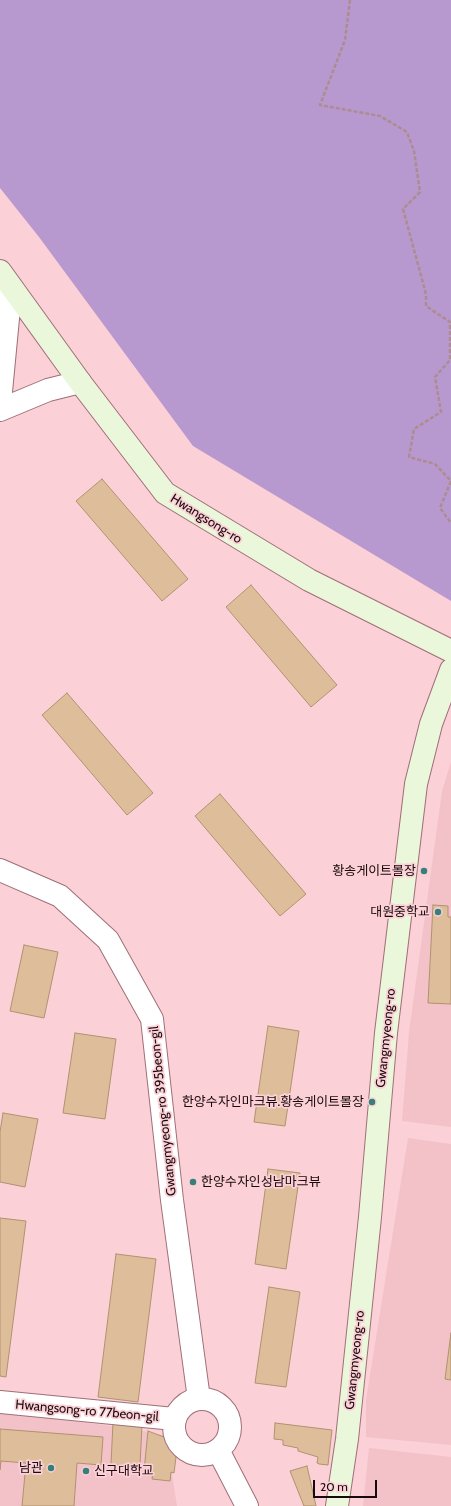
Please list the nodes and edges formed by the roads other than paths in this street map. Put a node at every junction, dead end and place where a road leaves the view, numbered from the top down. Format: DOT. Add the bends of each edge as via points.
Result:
graph roads {
  1 [pos="6,279"];
  2 [pos="80,382"];
  3 [pos="0,402"];
  4 [pos="0,410"];
  5 [pos="451,651"];
  6 [pos="451,670"];
  7 [pos="0,870"];
  8 [pos="199,1399"];
  9 [pos="0,1402"];
  10 [pos="174,1419"];
  11 [pos="218,1450"];
  12 [pos="247,1506"];
  13 [pos="337,1506"];
  1 -- 2 [label="main road, Hwangsong-ro"];
  1 -- 3 [label="street"];
  2 -- 4 [label="street" via="48,390"];
  2 -- 5 [label="main road, Hwangsong-ro" via="165,493 309,580"];
  6 -- 13 [label="main road, Gwangmyeong-ro" via="431,724 415,792 386,1033 347,1439"];
  7 -- 8 [label="street, Gwangmyeong-ro 395beon-gil" via="60,896 108,940 152,1019 172,1200"];
  8 -- 10 [label="street" via="185,1403"];
  8 -- 11 [label="street" via="214,1401 222,1406 228,1415 229,1434 225,1444"];
  9 -- 10 [label="street, Hwangsong-ro 77beon-gil"];
  10 -- 11 [label="street" via="176,1439 190,1453 209,1455"];
  11 -- 12 [label="street"];
}
